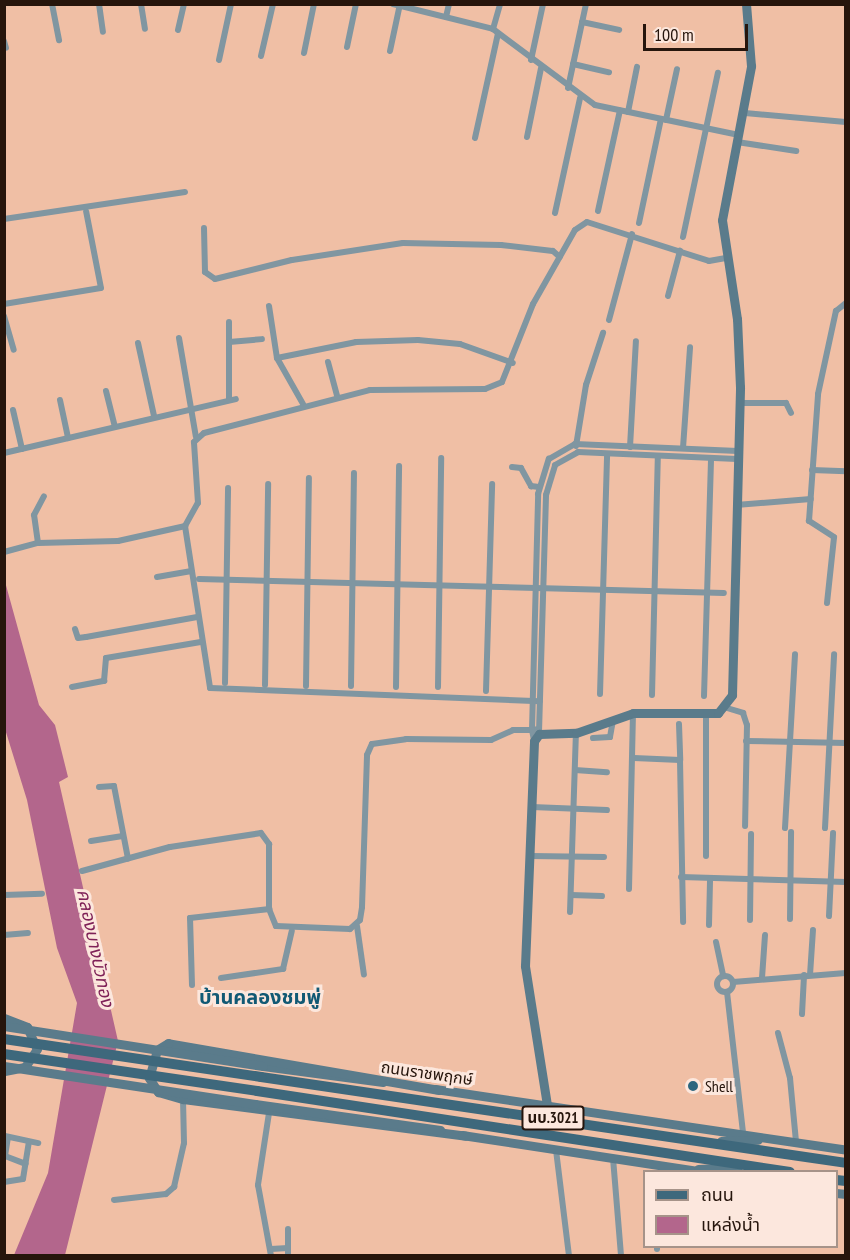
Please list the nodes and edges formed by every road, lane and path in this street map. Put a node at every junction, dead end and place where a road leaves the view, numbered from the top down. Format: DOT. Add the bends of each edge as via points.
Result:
graph roads {
  1 [pos="52,4"];
  2 [pos="99,4"];
  3 [pos="141,4"];
  4 [pos="184,4"];
  5 [pos="231,4"];
  6 [pos="273,4"];
  7 [pos="314,4"];
  8 [pos="356,4"];
  9 [pos="449,4"];
  10 [pos="500,4"];
  11 [pos="543,4"];
  12 [pos="586,4"];
  13 [pos="746,4"];
  14 [pos="397,5"];
  15 [pos="446,17"];
  16 [pos="582,22"];
  17 [pos="145,29"];
  18 [pos="178,30"];
  19 [pos="619,30"];
  20 [pos="495,31"];
  21 [pos="103,32"];
  22 [pos="59,40"];
  23 [pos="347,47"];
  24 [pos="390,51"];
  25 [pos="304,53"];
  26 [pos="261,56"];
  27 [pos="219,60"];
  28 [pos="531,60"];
  29 [pos="573,64"];
  30 [pos="637,67"];
  31 [pos="541,68"];
  32 [pos="677,69"];
  33 [pos="609,72"];
  34 [pos="718,73"];
  35 [pos="568,88"];
  36 [pos="580,98"];
  37 [pos="620,110"];
  38 [pos="628,112"];
  39 [pos="745,112"];
  40 [pos="663,119"];
  41 [pos="846,122"];
  42 [pos="706,128"];
  43 [pos="527,137"];
  44 [pos="475,138"];
  45 [pos="738,139"];
  46 [pos="795,151"];
  47 [pos="185,192"];
  48 [pos="86,211"];
  49 [pos="598,211"];
  50 [pos="555,213"];
  51 [pos="4,219"];
  52 [pos="639,223"];
  53 [pos="204,228"];
  54 [pos="632,234"];
  55 [pos="683,237"];
  56 [pos="680,251"];
  57 [pos="560,257"];
  58 [pos="726,258"];
  59 [pos="668,296"];
  60 [pos="846,303"];
  61 [pos="4,304"];
  62 [pos="269,306"];
  63 [pos="4,316"];
  64 [pos="609,320"];
  65 [pos="229,322"];
  66 [pos="603,333"];
  67 [pos="179,338"];
  68 [pos="262,339"];
  69 [pos="636,341"];
  70 [pos="229,342"];
  71 [pos="138,343"];
  72 [pos="690,347"];
  73 [pos="14,350"];
  74 [pos="277,358"];
  75 [pos="328,362"];
  76 [pos="513,363"];
  77 [pos="105,391"];
  78 [pos="337,396"];
  79 [pos="60,400"];
  80 [pos="740,403"];
  81 [pos="303,404"];
  82 [pos="191,407"];
  83 [pos="13,410"];
  84 [pos="791,413"];
  85 [pos="154,416"];
  86 [pos="115,426"];
  87 [pos="196,437"];
  88 [pos="68,438"];
  89 [pos="575,444"];
  90 [pos="630,447"];
  91 [pos="683,448"];
  92 [pos="22,449"];
  93 [pos="578,452"];
  94 [pos="4,453"];
  95 [pos="607,454"];
  96 [pos="738,455"];
  97 [pos="658,456"];
  98 [pos="441,458"];
  99 [pos="711,459"];
  100 [pos="399,466"];
  101 [pos="512,467"];
  102 [pos="812,470"];
  103 [pos="846,471"];
  104 [pos="354,473"];
  105 [pos="309,478"];
  106 [pos="268,484"];
  107 [pos="492,484"];
  108 [pos="539,487"];
  109 [pos="228,488"];
  110 [pos="44,496"];
  111 [pos="811,499"];
  112 [pos="736,505"];
  113 [pos="185,526"];
  114 [pos="38,543"];
  115 [pos="7,551"];
  116 [pos="191,571"];
  117 [pos="158,577"];
  118 [pos="199,579"];
  119 [pos="226,579"];
  120 [pos="267,580"];
  121 [pos="307,581"];
  122 [pos="352,582"];
  123 [pos="398,583"];
  124 [pos="439,585"];
  125 [pos="489,587"];
  126 [pos="536,588"];
  127 [pos="544,588"];
  128 [pos="603,590"];
  129 [pos="655,592"];
  130 [pos="708,593"];
  131 [pos="724,593"];
  132 [pos="827,603"];
  133 [pos="197,617"];
  134 [pos="75,629"];
  135 [pos="201,642"];
  136 [pos="795,654"];
  137 [pos="834,654"];
  138 [pos="225,682"];
  139 [pos="265,685"];
  140 [pos="306,686"];
  141 [pos="351,686"];
  142 [pos="72,687"];
  143 [pos="396,687"];
  144 [pos="438,687"];
  145 [pos="486,691"];
  146 [pos="600,694"];
  147 [pos="652,695"];
  148 [pos="704,696"];
  149 [pos="536,700"];
  150 [pos="727,708"];
  151 [pos="633,713"];
  152 [pos="706,715"];
  153 [pos="613,719"];
  154 [pos="679,724"];
  155 [pos="576,733"];
  156 [pos="536,734"];
  157 [pos="592,738"];
  158 [pos="746,741"];
  159 [pos="786,742"];
  160 [pos="826,742"];
  161 [pos="846,743"];
  162 [pos="634,758"];
  163 [pos="680,760"];
  164 [pos="575,770"];
  165 [pos="607,772"];
  166 [pos="99,787"];
  167 [pos="532,807"];
  168 [pos="574,809"];
  169 [pos="607,810"];
  170 [pos="745,826"];
  171 [pos="825,828"];
  172 [pos="833,833"];
  173 [pos="751,834"];
  174 [pos="123,836"];
  175 [pos="91,841"];
  176 [pos="531,856"];
  177 [pos="706,856"];
  178 [pos="573,857"];
  179 [pos="604,857"];
  180 [pos="128,859"];
  181 [pos="82,871"];
  182 [pos="681,877"];
  183 [pos="790,878"];
  184 [pos="750,879"];
  185 [pos="831,879"];
  186 [pos="710,880"];
  187 [pos="846,882"];
  188 [pos="629,889"];
  189 [pos="42,894"];
  190 [pos="4,895"];
  191 [pos="571,895"];
  192 [pos="602,896"];
  193 [pos="269,909"];
  194 [pos="570,912"];
  195 [pos="829,916"];
  196 [pos="789,919"];
  197 [pos="750,920"];
  198 [pos="683,922"];
  199 [pos="709,925"];
  200 [pos="357,926"];
  201 [pos="813,930"];
  202 [pos="292,931"];
  203 [pos="28,933"];
  204 [pos="4,935"];
  205 [pos="765,935"];
  206 [pos="716,942"];
  207 [pos="846,973"];
  208 [pos="364,975"];
  209 [pos="807,975"];
  210 [pos="723,976"];
  211 [pos="221,978"];
  212 [pos="762,978"];
  213 [pos="733,982"];
  214 [pos="192,985"];
  215 [pos="727,992"];
  216 [pos="802,1014"];
  217 [pos="4,1018"];
  218 [pos="4,1026"];
  219 [pos="778,1033"];
  220 [pos="4,1039"];
  221 [pos="4,1054"];
  222 [pos="4,1066"];
  223 [pos="4,1071"];
  224 [pos="262,1072"];
  225 [pos="439,1090"];
  226 [pos="183,1099"];
  227 [pos="547,1105"];
  228 [pos="269,1113"];
  229 [pos="743,1133"];
  230 [pos="466,1136"];
  231 [pos="6,1137"];
  232 [pos="779,1138"];
  233 [pos="796,1140"];
  234 [pos="29,1142"];
  235 [pos="713,1142"];
  236 [pos="38,1143"];
  237 [pos="556,1150"];
  238 [pos="846,1150"];
  239 [pos="613,1158"];
  240 [pos="846,1163"];
  241 [pos="26,1164"];
  242 [pos="761,1166"];
  243 [pos="666,1168"];
  244 [pos="690,1169"];
  245 [pos="695,1170"];
  246 [pos="780,1170"];
  247 [pos="4,1182"];
  248 [pos="114,1200"];
  249 [pos="288,1229"];
  250 [pos="271,1252"];
  251 [pos="288,1252"];
  252 [pos="569,1256"];
  253 [pos="621,1256"];
  1 -- 22 [label="street"];
  2 -- 21 [label="street"];
  3 -- 17 [label="street"];
  4 -- 18 [label="street"];
  5 -- 27 [label="street"];
  6 -- 26 [label="street"];
  7 -- 25 [label="street"];
  8 -- 23 [label="street"];
  9 -- 15 [label="street"];
  10 -- 20 [label="street"];
  11 -- 28 [label="street"];
  12 -- 16 [label="street"];
  13 -- 39 [label="main road" via="751,66"];
  14 -- 15 [label="street"];
  14 -- 24 [label="street"];
  15 -- 20 [label="street"];
  16 -- 19 [label="street"];
  16 -- 29 [label="street"];
  20 -- 28 [label="street"];
  20 -- 44 [label="street"];
  28 -- 31 [label="street"];
  29 -- 33 [label="street"];
  29 -- 35 [label="street"];
  30 -- 38 [label="street"];
  31 -- 35 [label="street"];
  31 -- 43 [label="street"];
  32 -- 40 [label="street"];
  34 -- 42 [label="street"];
  35 -- 36 [label="street"];
  36 -- 37 [label="street"];
  36 -- 50 [label="street"];
  37 -- 38 [label="street"];
  37 -- 49 [label="street"];
  38 -- 40 [label="street"];
  39 -- 41 [label="street"];
  39 -- 45 [label="main road"];
  40 -- 42 [label="street"];
  40 -- 52 [label="street"];
  42 -- 45 [label="street"];
  42 -- 55 [label="street"];
  45 -- 46 [label="street"];
  45 -- 58 [label="main road" via="723,201"];
  47 -- 48 [label="street"];
  48 -- 51 [label="street" via="66,206"];
  48 -- 61 [label="street" via="101,288"];
  53 -- 57 [label="street" via="205,272 215,279 292,260 403,243 492,244 553,251"];
  54 -- 56 [label="street"];
  54 -- 57 [label="street" via="587,222 575,230"];
  54 -- 64 [label="street"];
  56 -- 58 [label="street" via="711,262"];
  56 -- 59 [label="street"];
  57 -- 76 [label="street" via="526,318"];
  58 -- 80 [label="main road" via="737,319"];
  60 -- 102 [label="street" via="836,311 822,373"];
  62 -- 74 [label="street"];
  63 -- 73 [label="street"];
  65 -- 70 [label="street"];
  66 -- 89 [label="street" via="586,385"];
  67 -- 82 [label="street"];
  68 -- 70 [label="street"];
  69 -- 90 [label="street"];
  70 -- 82 [label="street" via="233,400"];
  71 -- 85 [label="street"];
  72 -- 91 [label="street"];
  74 -- 76 [label="street" via="356,342 418,340 460,344"];
  74 -- 81 [label="street"];
  75 -- 78 [label="street"];
  76 -- 78 [label="street" via="492,388 392,387"];
  77 -- 86 [label="street"];
  78 -- 81 [label="street"];
  79 -- 88 [label="street"];
  80 -- 84 [label="street" via="786,403"];
  80 -- 96 [label="main road"];
  81 -- 87 [label="street"];
  82 -- 85 [label="street"];
  82 -- 87 [label="street"];
  83 -- 92 [label="street"];
  85 -- 86 [label="street"];
  86 -- 88 [label="street"];
  87 -- 113 [label="street" via="192,452 198,503"];
  88 -- 92 [label="street"];
  89 -- 90 [label="street"];
  89 -- 93 [label="street"];
  89 -- 108 [label="street" via="549,459"];
  90 -- 91 [label="street"];
  91 -- 96 [label="street"];
  92 -- 94 [label="street"];
  93 -- 95 [label="street"];
  93 -- 127 [label="street" via="555,465 548,478"];
  95 -- 97 [label="street"];
  95 -- 128 [label="street"];
  96 -- 99 [label="street"];
  96 -- 112 [label="main road"];
  97 -- 99 [label="street"];
  97 -- 129 [label="street"];
  98 -- 124 [label="street"];
  99 -- 130 [label="street"];
  100 -- 123 [label="street"];
  101 -- 108 [label="street" via="521,468 531,486"];
  102 -- 103 [label="street"];
  102 -- 111 [label="street"];
  104 -- 122 [label="street"];
  105 -- 121 [label="street"];
  106 -- 120 [label="street"];
  107 -- 125 [label="street"];
  108 -- 126 [label="street"];
  109 -- 119 [label="street"];
  110 -- 114 [label="street" via="34,515"];
  111 -- 112 [label="street"];
  111 -- 132 [label="street" via="809,525 829,529 834,537"];
  112 -- 150 [label="main road" via="732,695"];
  113 -- 114 [label="street" via="118,541"];
  113 -- 116 [label="street"];
  114 -- 115 [label="street"];
  116 -- 117 [label="street"];
  116 -- 133 [label="street"];
  118 -- 119 [label="street"];
  119 -- 120 [label="street"];
  119 -- 138 [label="street"];
  120 -- 121 [label="street"];
  120 -- 139 [label="street"];
  121 -- 122 [label="street"];
  121 -- 140 [label="street"];
  122 -- 123 [label="street"];
  122 -- 141 [label="street"];
  123 -- 124 [label="street"];
  123 -- 143 [label="street"];
  124 -- 125 [label="street"];
  124 -- 144 [label="street"];
  125 -- 126 [label="street"];
  125 -- 145 [label="street"];
  126 -- 127 [label="street"];
  126 -- 149 [label="street"];
  127 -- 128 [label="street"];
  127 -- 149 [label="street"];
  128 -- 129 [label="street"];
  128 -- 146 [label="street"];
  129 -- 130 [label="street"];
  129 -- 147 [label="street"];
  130 -- 131 [label="street"];
  130 -- 148 [label="street"];
  133 -- 134 [label="street" via="86,638 78,638"];
  133 -- 135 [label="street"];
  135 -- 142 [label="street" via="106,658 104,681"];
  135 -- 149 [label="street" via="208,684 214,690"];
  136 -- 159 [label="street"];
  137 -- 160 [label="street"];
  149 -- 156 [label="street"];
  150 -- 152 [label="main road"];
  150 -- 158 [label="street" via="746,718"];
  151 -- 152 [label="main road"];
  151 -- 153 [label="main road"];
  151 -- 162 [label="street"];
  152 -- 177 [label="street"];
  153 -- 155 [label="main road"];
  153 -- 157 [label="street" via="610,737"];
  154 -- 163 [label="street"];
  155 -- 156 [label="main road"];
  155 -- 164 [label="street"];
  156 -- 167 [label="main road"];
  156 -- 200 [label="street" via="507,732 491,740 406,739 372,744 367,755"];
  158 -- 159 [label="street"];
  158 -- 170 [label="street"];
  159 -- 160 [label="street"];
  159 -- 183 [label="street"];
  160 -- 161 [label="street"];
  160 -- 171 [label="street"];
  162 -- 163 [label="street"];
  162 -- 188 [label="street"];
  163 -- 182 [label="street"];
  164 -- 165 [label="street"];
  164 -- 168 [label="street"];
  166 -- 174 [label="street" via="114,786"];
  167 -- 168 [label="street"];
  167 -- 176 [label="main road"];
  168 -- 169 [label="street"];
  168 -- 178 [label="street"];
  172 -- 185 [label="street"];
  173 -- 184 [label="street"];
  174 -- 175 [label="street"];
  174 -- 180 [label="street"];
  176 -- 178 [label="street"];
  176 -- 227 [label="main road" via="525,966"];
  178 -- 179 [label="street"];
  178 -- 191 [label="street"];
  180 -- 181 [label="street"];
  180 -- 193 [label="street" via="261,833 269,844"];
  182 -- 186 [label="street"];
  182 -- 198 [label="street"];
  183 -- 184 [label="street"];
  183 -- 185 [label="street"];
  183 -- 196 [label="street"];
  184 -- 186 [label="street"];
  184 -- 197 [label="street"];
  185 -- 187 [label="street"];
  185 -- 195 [label="street"];
  186 -- 199 [label="street"];
  189 -- 190 [label="street"];
  191 -- 192 [label="street"];
  191 -- 194 [label="street"];
  193 -- 202 [label="street" via="276,926"];
  193 -- 214 [label="street" via="190,918"];
  200 -- 202 [label="street"];
  200 -- 208 [label="street"];
  201 -- 209 [label="street"];
  202 -- 211 [label="street" via="283,969"];
  203 -- 204 [label="street"];
  205 -- 212 [label="street"];
  206 -- 210 [label="street"];
  207 -- 209 [label="street"];
  209 -- 212 [label="street"];
  209 -- 216 [label="street"];
  210 -- 213 [label="street"];
  210 -- 215 [label="street" via="717,985"];
  212 -- 213 [label="street"];
  213 -- 215 [label="street"];
  215 -- 229 [label="street"];
  217 -- 223 [label="main road" via="27,1027 37,1049 25,1067"];
  218 -- 224 [label="main road, ถนนราชพฤกษ์ / นบ.3021, bridge"];
  219 -- 233 [label="street" via="790,1078"];
  220 -- 224 [label="main road, ถนนราชพฤกษ์ / นบ.3021, bridge"];
  221 -- 242 [label="main road, นบ.3021, bridge"];
  222 -- 230 [label="main road, นบ.3021, bridge"];
  224 -- 225 [label="main road, ถนนราชพฤกษ์ / นบ.3021"];
  224 -- 235 [label="main road, ถนนราชพฤกษ์ / นบ.3021"];
  225 -- 226 [label="main road" via="397,1078 168,1043 157,1050 149,1078 158,1092"];
  225 -- 227 [label="main road, ถนนราชพฤกษ์ / นบ.3021"];
  226 -- 228 [label="main road"];
  226 -- 248 [label="street" via="184,1143 174,1187 166,1194"];
  227 -- 229 [label="main road, ถนนราชพฤกษ์ / นบ.3021"];
  228 -- 230 [label="main road"];
  228 -- 250 [label="street" via="258,1185"];
  229 -- 232 [label="main road, ถนนราชพฤกษ์ / นบ.3021"];
  230 -- 237 [label="main road, นบ.3021"];
  231 -- 234 [label="street"];
  231 -- 241 [label="street" via="5,1156"];
  232 -- 233 [label="main road, ถนนราชพฤกษ์ / นบ.3021"];
  232 -- 235 [label="main road"];
  233 -- 238 [label="main road, ถนนราชพฤกษ์ / นบ.3021"];
  234 -- 236 [label="street"];
  234 -- 241 [label="street"];
  235 -- 240 [label="main road, ถนนราชพฤกษ์ / นบ.3021"];
  237 -- 239 [label="main road, นบ.3021"];
  237 -- 252 [label="street"];
  239 -- 243 [label="main road, นบ.3021"];
  239 -- 253 [label="street"];
  241 -- 247 [label="street" via="21,1182"];
  242 -- 244 [label="main road"];
  242 -- 246 [label="main road, นบ.3021"];
  243 -- 244 [label="main road, นบ.3021"];
  244 -- 245 [label="main road, นบ.3021"];
  249 -- 251 [label="street"];
  250 -- 251 [label="street"];
}
